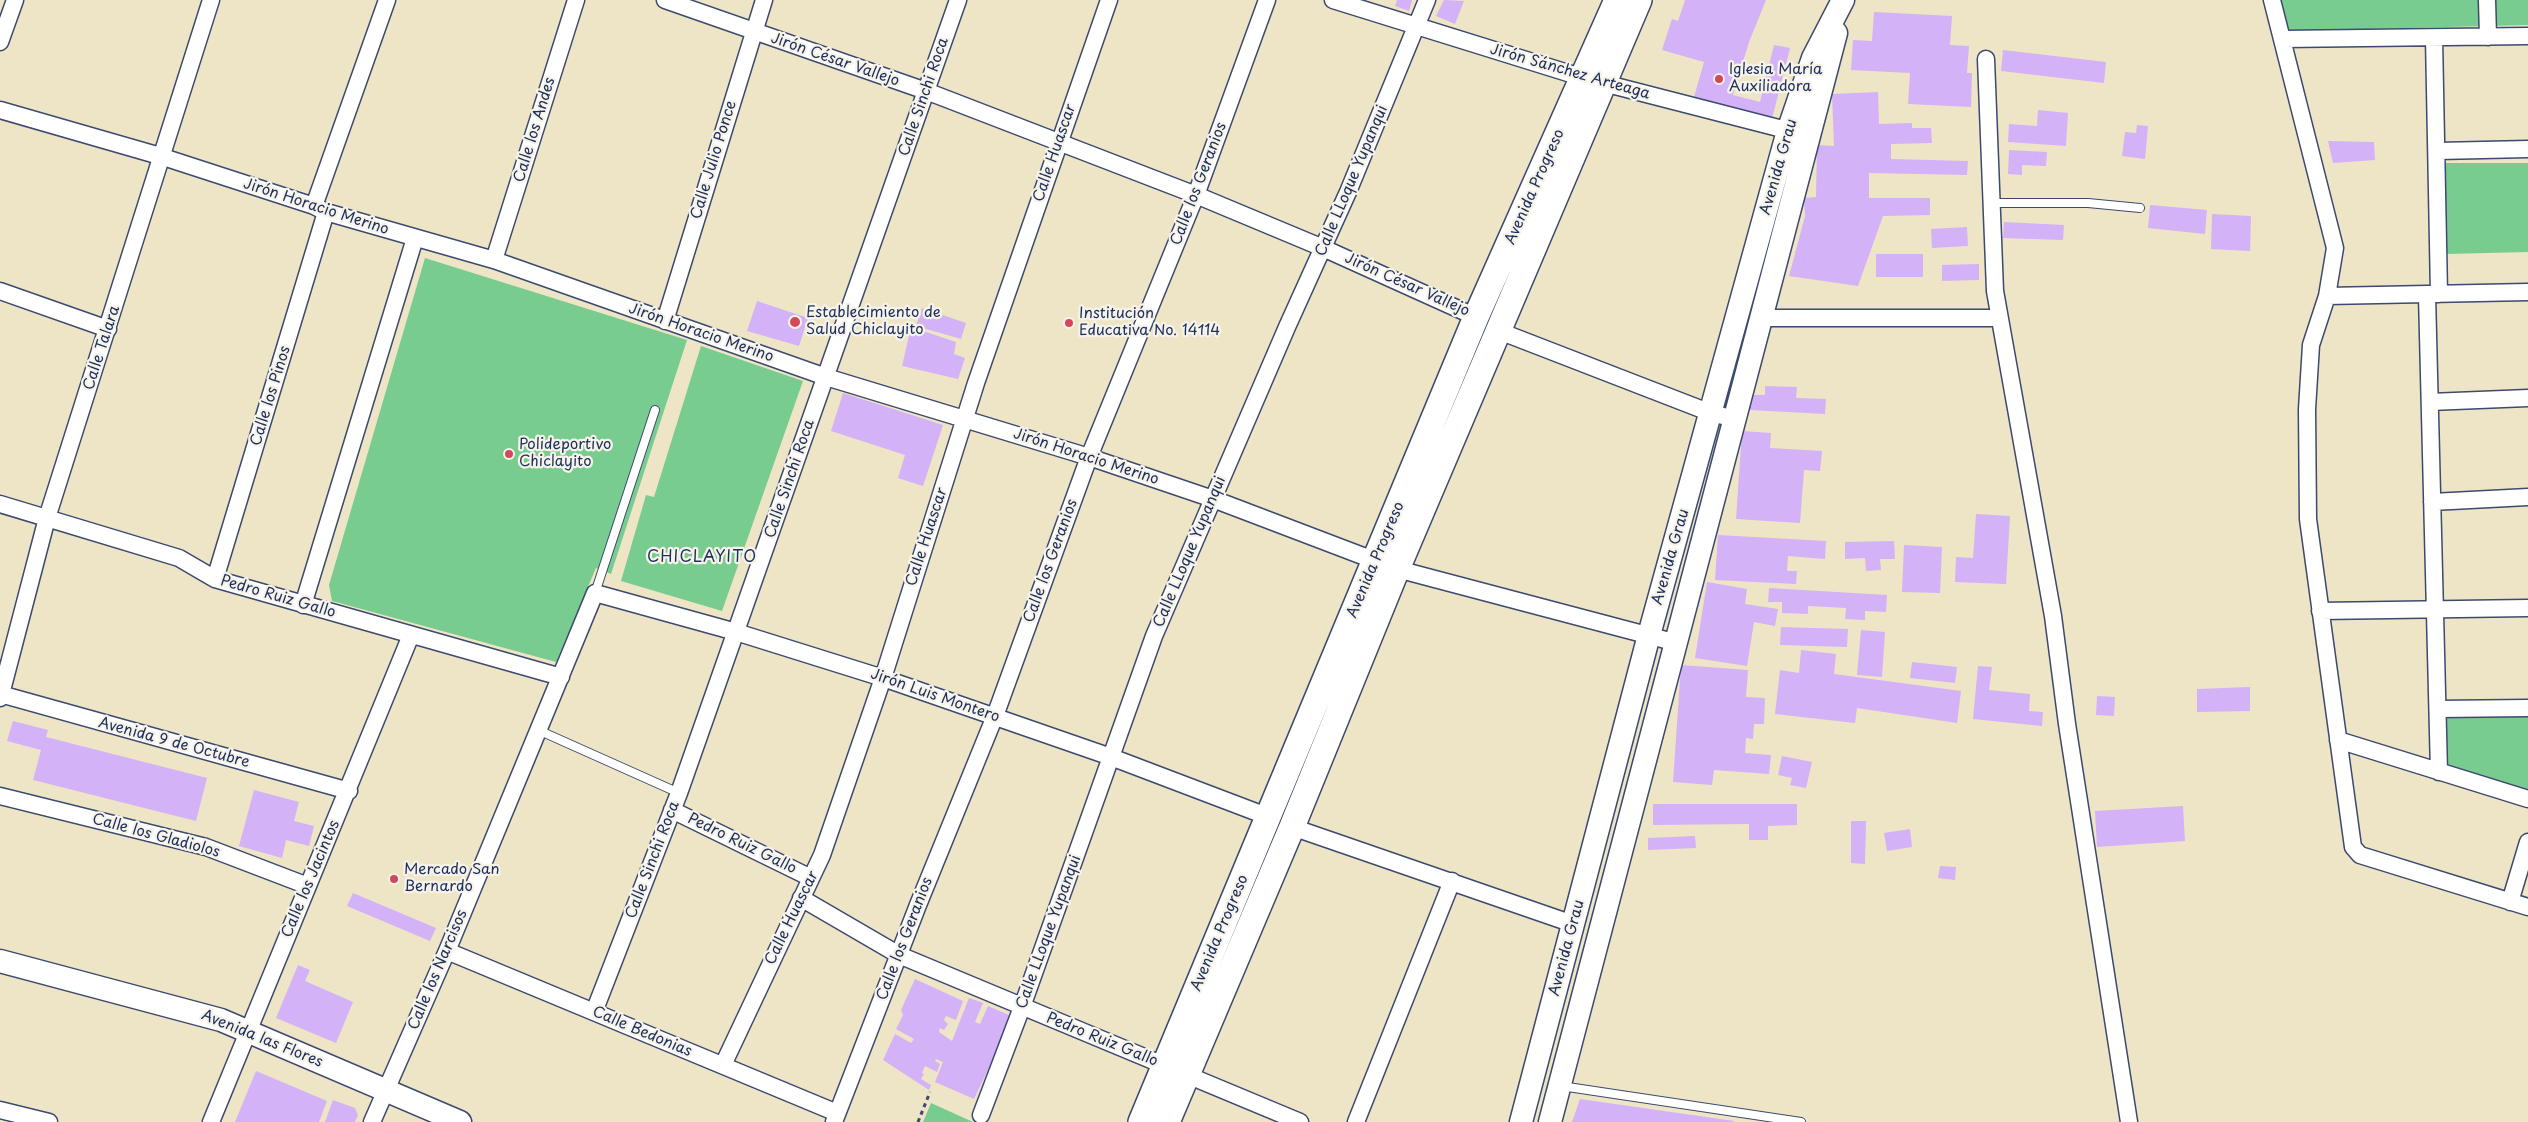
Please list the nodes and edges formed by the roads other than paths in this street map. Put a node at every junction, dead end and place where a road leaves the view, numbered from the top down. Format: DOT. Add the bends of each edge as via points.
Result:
graph roads {
  1 [pos="15,0"];
  2 [pos="211,0"];
  3 [pos="387,0"];
  4 [pos="576,0"];
  5 [pos="665,0"];
  6 [pos="764,0"];
  7 [pos="958,0"];
  8 [pos="1109,0"];
  9 [pos="1267,0"];
  10 [pos="1333,0"];
  11 [pos="1427,0"];
  12 [pos="1617,0"];
  13 [pos="1639,0"];
  14 [pos="1844,0"];
  15 [pos="2272,0"];
  16 [pos="2487,0"];
  17 [pos="1417,26"];
  18 [pos="753,33"];
  19 [pos="2528,36"];
  20 [pos="2488,37"];
  21 [pos="2434,38"];
  22 [pos="2283,39"];
  23 [pos="0,42"];
  24 [pos="1986,59"];
  25 [pos="1594,81"];
  26 [pos="926,91"];
  27 [pos="0,110"];
  28 [pos="1788,131"];
  29 [pos="1810,136"];
  30 [pos="1059,143"];
  31 [pos="2528,149"];
  32 [pos="2438,151"];
  33 [pos="160,156"];
  34 [pos="1196,195"];
  35 [pos="1992,203"];
  36 [pos="2140,208"];
  37 [pos="320,209"];
  38 [pos="415,238"];
  39 [pos="1323,248"];
  40 [pos="494,260"];
  41 [pos="0,291"];
  42 [pos="2528,292"];
  43 [pos="2433,294"];
  44 [pos="2327,296"];
  45 [pos="1476,316"];
  46 [pos="1762,318"];
  47 [pos="2000,318"];
  48 [pos="665,321"];
  49 [pos="108,329"];
  50 [pos="1499,331"];
  51 [pos="826,377"];
  52 [pos="2528,398"];
  53 [pos="2430,402"];
  54 [pos="655,410"];
  55 [pos="1711,413"];
  56 [pos="965,418"];
  57 [pos="1735,419"];
  58 [pos="1090,457"];
  59 [pos="2528,497"];
  60 [pos="1213,499"];
  61 [pos="2432,502"];
  62 [pos="0,504"];
  63 [pos="47,518"];
  64 [pos="1387,564"];
  65 [pos="215,579"];
  66 [pos="595,594"];
  67 [pos="304,605"];
  68 [pos="2528,608"];
  69 [pos="2435,609"];
  70 [pos="2320,612"];
  71 [pos="736,632"];
  72 [pos="411,635"];
  73 [pos="1649,635"];
  74 [pos="1676,643"];
  75 [pos="561,678"];
  76 [pos="883,678"];
  77 [pos="0,696"];
  78 [pos="2528,708"];
  79 [pos="2438,709"];
  80 [pos="995,716"];
  81 [pos="538,730"];
  82 [pos="2338,740"];
  83 [pos="1111,757"];
  84 [pos="2439,772"];
  85 [pos="349,791"];
  86 [pos="679,792"];
  87 [pos="0,796"];
  88 [pos="2528,798"];
  89 [pos="672,810"];
  90 [pos="1269,817"];
  91 [pos="1292,827"];
  92 [pos="2528,842"];
  93 [pos="811,878"];
  94 [pos="1452,881"];
  95 [pos="308,886"];
  96 [pos="801,898"];
  97 [pos="2510,902"];
  98 [pos="2528,907"];
  99 [pos="1574,924"];
  100 [pos="447,951"];
  101 [pos="899,955"];
  102 [pos="0,961"];
  103 [pos="1022,1007"];
  104 [pos="594,1012"];
  105 [pos="248,1031"];
  106 [pos="723,1065"];
  107 [pos="1165,1065"];
  108 [pos="1188,1074"];
  109 [pos="1561,1086"];
  110 [pos="386,1090"];
  111 [pos="0,1110"];
  112 [pos="981,1115"];
  113 [pos="835,1117"];
  114 [pos="49,1122"];
  115 [pos="211,1122"];
  116 [pos="372,1122"];
  117 [pos="460,1122"];
  118 [pos="1140,1122"];
  119 [pos="1167,1122"];
  120 [pos="1300,1122"];
  121 [pos="1356,1122"];
  122 [pos="1521,1122"];
  123 [pos="1550,1122"];
  124 [pos="1802,1122"];
  125 [pos="2129,1122"];
  1 -- 23 [label="street"];
  2 -- 33 [label="street, Calle Talara"];
  3 -- 37 [label="street, Calle los Pinos"];
  4 -- 40 [label="street, Calle los Andes"];
  5 -- 18 [label="street, Jirón César Vallejo"];
  6 -- 18 [label="street, Calle Julio Ponce"];
  7 -- 26 [label="street, Calle Sinchi Roca"];
  8 -- 30 [label="street, Calle Huascar"];
  9 -- 34 [label="street, Calle los Geranios"];
  10 -- 17 [label="street, Jirón Sánchez Arteaga"];
  11 -- 17 [label="street, Calle LLoque Yupanqui"];
  12 -- 25 [label="main road, Avenida Progreso"];
  13 -- 25 [label="main road, Avenida Progreso"];
  14 -- 28 [label="street, Avenida Grau" via="1813,58"];
  14 -- 29 [label="street, Avenida Grau"];
  15 -- 22 [label="street"];
  16 -- 20 [label="street"];
  17 -- 25 [label="street, Jirón Sánchez Arteaga"];
  17 -- 39 [label="street, Calle LLoque Yupanqui"];
  18 -- 26 [label="street, Jirón César Vallejo"];
  18 -- 48 [label="street, Calle Julio Ponce"];
  19 -- 20 [label="street"];
  20 -- 21 [label="street"];
  21 -- 22 [label="street"];
  21 -- 32 [label="street"];
  22 -- 44 [label="street" via="2334,235 2336,248"];
  24 -- 35 [label="street"];
  25 -- 28 [label="street, Jirón Sánchez Arteaga"];
  25 -- 45 [label="main road, Avenida Progreso"];
  25 -- 50 [label="main road, Avenida Progreso"];
  26 -- 30 [label="street, Jirón César Vallejo"];
  26 -- 51 [label="street, Calle Sinchi Roca"];
  27 -- 33 [label="street, Jirón Horacio Merino"];
  28 -- 29 [label="street, Jirón Sánchez Arteaga"];
  28 -- 55 [label="street, Avenida Grau"];
  29 -- 46 [label="street, Avenida Grau"];
  30 -- 34 [label="street, Jirón César Vallejo"];
  30 -- 56 [label="street, Calle Huascar"];
  31 -- 32 [label="street"];
  32 -- 43 [label="street"];
  33 -- 37 [label="street, Jirón Horacio Merino"];
  33 -- 49 [label="street, Calle Talara"];
  34 -- 39 [label="street, Jirón César Vallejo"];
  34 -- 58 [label="street, Calle los Geranios"];
  35 -- 36 [label="lane" via="2088,203"];
  35 -- 47 [label="street" via="1995,291"];
  37 -- 38 [label="street, Jirón Horacio Merino"];
  37 -- 65 [label="street, Calle los Pinos"];
  38 -- 40 [label="street, Jirón Horacio Merino"];
  38 -- 67 [label="street"];
  39 -- 45 [label="street, Jirón César Vallejo"];
  39 -- 60 [label="street, Calle LLoque Yupanqui"];
  40 -- 48 [label="street, Jirón Horacio Merino"];
  41 -- 49 [label="street"];
  42 -- 43 [label="street"];
  43 -- 44 [label="street"];
  43 -- 53 [label="street"];
  44 -- 70 [label="street" via="2311,345 2307,400 2308,519"];
  45 -- 64 [label="main road, Avenida Progreso"];
  46 -- 47 [label="street"];
  46 -- 57 [label="street, Avenida Grau"];
  47 -- 125 [label="street" via="2053,616"];
  48 -- 51 [label="street, Jirón Horacio Merino"];
  49 -- 63 [label="street, Calle Talara"];
  50 -- 55 [label="street"];
  50 -- 64 [label="main road, Avenida Progreso"];
  51 -- 56 [label="street, Jirón Horacio Merino"];
  51 -- 71 [label="street, Calle Sinchi Roca"];
  52 -- 53 [label="street"];
  53 -- 61 [label="street"];
  54 -- 66 [label="lane"];
  55 -- 57 [label="street"];
  55 -- 73 [label="street, Avenida Grau"];
  56 -- 58 [label="street, Jirón Horacio Merino"];
  56 -- 76 [label="street, Calle Huascar"];
  57 -- 74 [label="street, Avenida Grau"];
  58 -- 60 [label="street, Jirón Horacio Merino"];
  58 -- 80 [label="street, Calle los Geranios"];
  59 -- 61 [label="street"];
  60 -- 64 [label="street, Jirón Horacio Merino"];
  60 -- 83 [label="street, Calle LLoque Yupanqui" via="1154,636"];
  61 -- 69 [label="street"];
  62 -- 63 [label="street, Pedro Ruiz Gallo"];
  63 -- 65 [label="street, Pedro Ruiz Gallo" via="179,558"];
  63 -- 77 [label="street, Calle Talara"];
  64 -- 73 [label="street, Jirón Horacio Merino"];
  64 -- 90 [label="main road, Avenida Progreso"];
  64 -- 91 [label="main road, Avenida Progreso"];
  65 -- 67 [label="street, Pedro Ruiz Gallo"];
  66 -- 71 [label="street, Jirón Luis Montero"];
  66 -- 75 [label="street"];
  67 -- 72 [label="street, Pedro Ruiz Gallo"];
  68 -- 69 [label="street"];
  69 -- 70 [label="street"];
  69 -- 79 [label="street"];
  70 -- 82 [label="street"];
  71 -- 76 [label="street, Jirón Luis Montero"];
  71 -- 86 [label="street, Calle Sinchi Roca"];
  72 -- 75 [label="street, Pedro Ruiz Gallo"];
  72 -- 85 [label="street, Calle los Jacintos"];
  73 -- 74 [label="street, Jirón Horacio Merino"];
  73 -- 99 [label="street, Avenida Grau"];
  74 -- 109 [label="street, Avenida Grau"];
  75 -- 81 [label="street, Calle los Narcisos"];
  76 -- 80 [label="street, Jirón Luis Montero"];
  76 -- 93 [label="street, Calle Huascar" via="822,855"];
  77 -- 85 [label="street, Avenida 9 de Octubre"];
  78 -- 79 [label="street"];
  79 -- 84 [label="street"];
  80 -- 83 [label="street, Jirón Luis Montero"];
  80 -- 101 [label="street, Calle los Geranios"];
  81 -- 86 [label="lane, Pedro Ruiz Gallo"];
  81 -- 100 [label="street, Calle los Narcisos"];
  82 -- 84 [label="street"];
  82 -- 97 [label="street" via="2353,847 2360,855"];
  83 -- 90 [label="street, Jirón Luis Montero"];
  83 -- 103 [label="street, Calle LLoque Yupanqui"];
  84 -- 88 [label="street"];
  85 -- 95 [label="street, Calle los Jacintos"];
  86 -- 89 [label="street, Calle Sinchi Roca"];
  87 -- 95 [label="street, Calle los Gladiolos" via="206,847"];
  89 -- 93 [label="street, Pedro Ruiz Gallo"];
  89 -- 104 [label="street, Calle Sinchi Roca"];
  90 -- 107 [label="main road, Avenida Progreso"];
  91 -- 94 [label="street"];
  91 -- 108 [label="main road, Avenida Progreso"];
  92 -- 97 [label="street"];
  93 -- 96 [label="street, Calle Huascar"];
  94 -- 99 [label="street"];
  94 -- 121 [label="street"];
  95 -- 105 [label="street, Calle los Jacintos"];
  96 -- 101 [label="street, Pedro Ruiz Gallo"];
  96 -- 106 [label="street, Calle Huascar"];
  97 -- 98 [label="street"];
  99 -- 122 [label="street, Avenida Grau"];
  100 -- 104 [label="street, Calle Bedonias"];
  100 -- 110 [label="street, Calle los Narcisos"];
  101 -- 103 [label="street, Pedro Ruiz Gallo"];
  101 -- 113 [label="street, Calle los Geranios"];
  102 -- 105 [label="street, Avenida las Flores" via="221,1020"];
  103 -- 107 [label="street, Pedro Ruiz Gallo"];
  103 -- 112 [label="street, Calle LLoque Yupanqui"];
  104 -- 106 [label="street, Calle Bedonias"];
  105 -- 110 [label="street, Avenida las Flores"];
  105 -- 115 [label="street, Calle los Jacintos"];
  106 -- 113 [label="street, Calle Bedonias"];
  107 -- 108 [label="street, Pedro Ruiz Gallo"];
  107 -- 118 [label="main road, Avenida Progreso"];
  108 -- 119 [label="main road, Avenida Progreso"];
  108 -- 120 [label="street, Pedro Ruiz Gallo"];
  109 -- 123 [label="street, Avenida Grau"];
  109 -- 124 [label="lane"];
  110 -- 116 [label="street, Calle los Narcisos"];
  110 -- 117 [label="street, Avenida las Flores"];
  111 -- 114 [label="street"];
}
